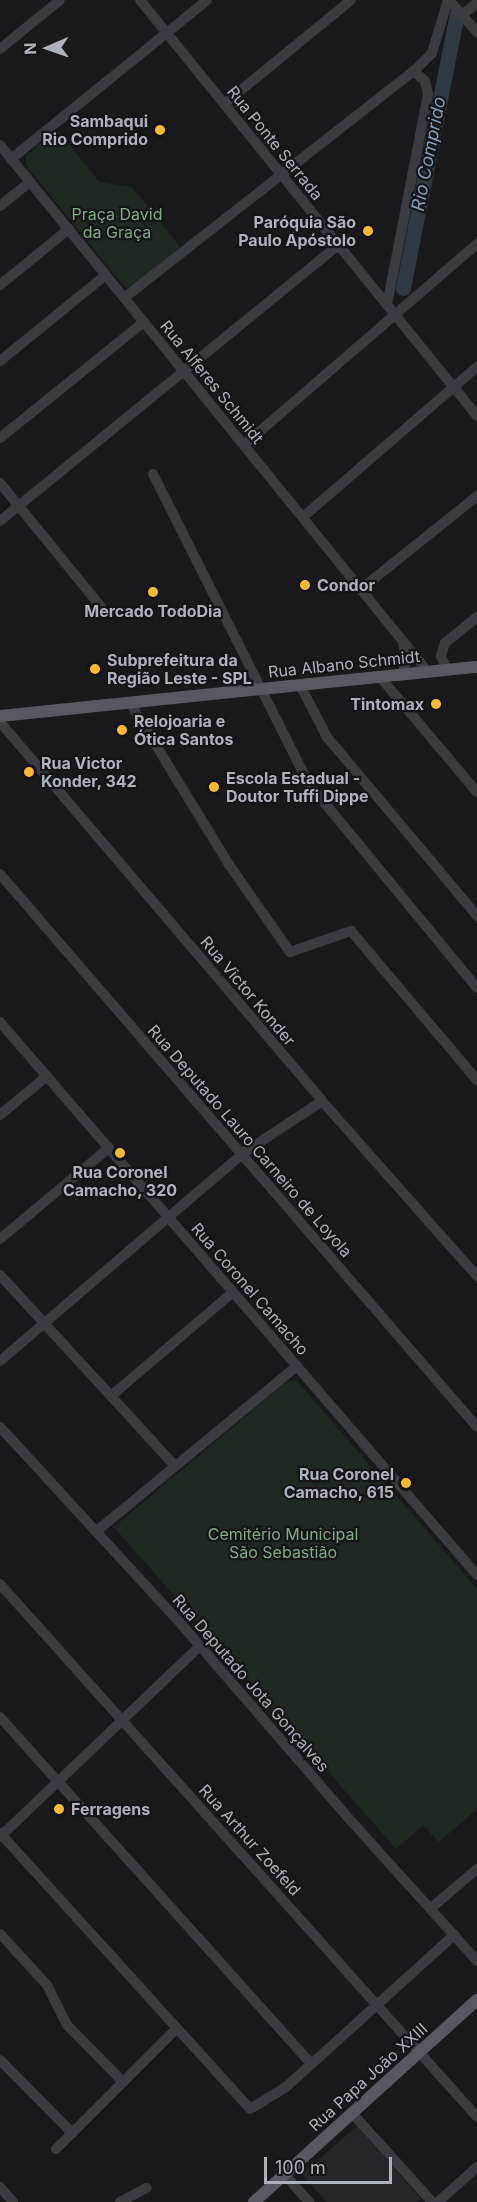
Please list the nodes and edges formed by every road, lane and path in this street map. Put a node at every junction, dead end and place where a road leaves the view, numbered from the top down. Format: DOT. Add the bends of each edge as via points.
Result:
graph roads {
  1 [pos="60,0"];
  2 [pos="140,0"];
  3 [pos="207,0"];
  4 [pos="351,0"];
  5 [pos="449,0"];
  6 [pos="474,3"];
  7 [pos="462,15"];
  8 [pos="444,18"];
  9 [pos="477,32"];
  10 [pos="166,33"];
  11 [pos="0,49"];
  12 [pos="414,71"];
  13 [pos="224,104"];
  14 [pos="0,145"];
  15 [pos="11,159"];
  16 [pos="282,176"];
  17 [pos="30,182"];
  18 [pos="0,206"];
  19 [pos="69,229"];
  20 [pos="477,244"];
  21 [pos="338,245"];
  22 [pos="106,275"];
  23 [pos="0,285"];
  24 [pos="124,298"];
  25 [pos="387,305"];
  26 [pos="395,315"];
  27 [pos="144,322"];
  28 [pos="0,361"];
  29 [pos="477,367"];
  30 [pos="184,371"];
  31 [pos="454,387"];
  32 [pos="477,416"];
  33 [pos="0,438"];
  34 [pos="244,445"];
  35 [pos="153,474"];
  36 [pos="0,483"];
  37 [pos="477,496"];
  38 [pos="19,506"];
  39 [pos="303,517"];
  40 [pos="0,521"];
  41 [pos="361,589"];
  42 [pos="101,607"];
  43 [pos="477,617"];
  44 [pos="402,639"];
  45 [pos="477,667"];
  46 [pos="447,670"];
  47 [pos="428,672"];
  48 [pos="402,675"];
  49 [pos="380,677"];
  50 [pos="300,685"];
  51 [pos="264,689"];
  52 [pos="130,703"];
  53 [pos="0,716"];
  54 [pos="0,722"];
  55 [pos="477,792"];
  56 [pos="0,874"];
  57 [pos="477,916"];
  58 [pos="477,988"];
  59 [pos="0,1022"];
  60 [pos="47,1076"];
  61 [pos="477,1080"];
  62 [pos="322,1101"];
  63 [pos="0,1115"];
  64 [pos="109,1148"];
  65 [pos="242,1154"];
  66 [pos="169,1217"];
  67 [pos="0,1239"];
  68 [pos="475,1270"];
  69 [pos="0,1275"];
  70 [pos="233,1292"];
  71 [pos="44,1324"];
  72 [pos="0,1361"];
  73 [pos="297,1366"];
  74 [pos="111,1396"];
  75 [pos="477,1427"];
  76 [pos="0,1428"];
  77 [pos="175,1466"];
  78 [pos="98,1530"];
  79 [pos="477,1575"];
  80 [pos="0,1584"];
  81 [pos="200,1646"];
  82 [pos="0,1717"];
  83 [pos="122,1720"];
  84 [pos="58,1782"];
  85 [pos="1,1835"];
  86 [pos="477,1869"];
  87 [pos="430,1909"];
  88 [pos="0,1934"];
  89 [pos="454,1935"];
  90 [pos="477,1961"];
  91 [pos="477,2000"];
  92 [pos="377,2005"];
  93 [pos="177,2028"];
  94 [pos="419,2052"];
  95 [pos="0,2060"];
  96 [pos="311,2064"];
  97 [pos="123,2082"];
  98 [pos="352,2113"];
  99 [pos="477,2117"];
  100 [pos="72,2133"];
  101 [pos="56,2149"];
  102 [pos="477,2167"];
  103 [pos="284,2174"];
  104 [pos="0,2187"];
  105 [pos="146,2188"];
  106 [pos="13,2202"];
  107 [pos="120,2202"];
  108 [pos="254,2202"];
  109 [pos="309,2202"];
  110 [pos="432,2202"];
  111 [pos="438,2202"];
  1 -- 11 [label="street"];
  2 -- 10 [label="street, Rua Ponte Serrada"];
  3 -- 10 [label="street"];
  4 -- 13 [label="street"];
  5 -- 7 [label="street"];
  5 -- 8 [label="street"];
  6 -- 7 [label="street"];
  7 -- 8 [label="street"];
  7 -- 9 [label="street"];
  8 -- 12 [label="street" via="432,53"];
  10 -- 13 [label="street, Rua Ponte Serrada"];
  10 -- 15 [label="street"];
  12 -- 16 [label="street"];
  12 -- 25 [label="street" via="425,81 428,94"];
  13 -- 16 [label="street, Rua Ponte Serrada"];
  14 -- 15 [label="street, Rua Alferes Schmidt"];
  15 -- 17 [label="street, Rua Alferes Schmidt"];
  16 -- 21 [label="street, Rua Ponte Serrada"];
  16 -- 24 [label="street"];
  17 -- 18 [label="street"];
  17 -- 19 [label="street, Rua Alferes Schmidt"];
  19 -- 22 [label="street, Rua Alferes Schmidt"];
  19 -- 23 [label="street"];
  20 -- 26 [label="street"];
  21 -- 25 [label="street, Rua Ponte Serrada"];
  21 -- 30 [label="street"];
  22 -- 24 [label="street, Rua Alferes Schmidt"];
  22 -- 28 [label="street"];
  24 -- 27 [label="street, Rua Alferes Schmidt"];
  25 -- 26 [label="street, Rua Ponte Serrada"];
  26 -- 31 [label="street, Rua Ponte Serrada"];
  26 -- 34 [label="street"];
  27 -- 30 [label="street, Rua Alferes Schmidt"];
  27 -- 33 [label="street"];
  29 -- 31 [label="street"];
  30 -- 34 [label="street, Rua Alferes Schmidt"];
  30 -- 38 [label="street"];
  31 -- 32 [label="street, Rua Ponte Serrada"];
  31 -- 39 [label="street"];
  34 -- 39 [label="street, Rua Alferes Schmidt"];
  35 -- 51 [label="street"];
  36 -- 38 [label="street"];
  37 -- 41 [label="street"];
  38 -- 40 [label="street"];
  38 -- 42 [label="street"];
  39 -- 41 [label="street, Rua Alferes Schmidt"];
  41 -- 44 [label="street, Rua Alferes Schmidt"];
  43 -- 46 [label="street" via="445,643 441,656"];
  44 -- 47 [label="street, Rua Alferes Schmidt"];
  44 -- 48 [label="street" via="406,660"];
  45 -- 46 [label="main road, Rua Albano Schmidt"];
  46 -- 47 [label="main road, Rua Albano Schmidt"];
  47 -- 48 [label="main road, Rua Albano Schmidt"];
  48 -- 49 [label="main road, Rua Albano Schmidt"];
  49 -- 50 [label="main road, Rua Albano Schmidt"];
  49 -- 55 [label="street"];
  50 -- 51 [label="main road, Rua Albano Schmidt"];
  50 -- 57 [label="street" via="327,737"];
  51 -- 52 [label="main road, Rua Albano Schmidt"];
  51 -- 58 [label="street" via="315,793"];
  52 -- 53 [label="main road, Rua Albano Schmidt"];
  52 -- 61 [label="street" via="218,847 290,952 351,931"];
  54 -- 62 [label="street, Rua Victor Konder"];
  56 -- 65 [label="street, Rua Deputado Lauro Carneiro de Loyola"];
  59 -- 60 [label="street, Rua Coronel Camacho"];
  60 -- 63 [label="street"];
  60 -- 64 [label="street, Rua Coronel Camacho"];
  62 -- 65 [label="street"];
  62 -- 68 [label="street, Rua Victor Konder"];
  64 -- 66 [label="street, Rua Coronel Camacho"];
  64 -- 67 [label="street"];
  65 -- 66 [label="street"];
  65 -- 75 [label="street, Rua Deputado Lauro Carneiro de Loyola"];
  66 -- 70 [label="street, Rua Coronel Camacho"];
  66 -- 71 [label="street"];
  69 -- 71 [label="street"];
  70 -- 73 [label="street, Rua Coronel Camacho"];
  70 -- 74 [label="street"];
  71 -- 72 [label="street"];
  71 -- 74 [label="street"];
  73 -- 77 [label="street"];
  73 -- 79 [label="street, Rua Coronel Camacho"];
  74 -- 77 [label="street"];
  76 -- 78 [label="street, Rua Deputado Jota Gonçalves"];
  77 -- 78 [label="street"];
  78 -- 81 [label="street, Rua Deputado Jota Gonçalves"];
  80 -- 83 [label="street, Rua Arthur Zoefeld"];
  81 -- 83 [label="street"];
  81 -- 87 [label="street, Rua Deputado Jota Gonçalves"];
  82 -- 84 [label="street"];
  83 -- 84 [label="street"];
  83 -- 92 [label="street, Rua Arthur Zoefeld"];
  84 -- 85 [label="street"];
  84 -- 96 [label="street"];
  85 -- 93 [label="street"];
  86 -- 87 [label="street"];
  87 -- 89 [label="street, Rua Deputado Jota Gonçalves"];
  88 -- 97 [label="street" via="46,1985 67,2025"];
  89 -- 90 [label="street, Rua Deputado Jota Gonçalves"];
  89 -- 92 [label="street"];
  91 -- 94 [label="main road, Rua Papa João XXIII"];
  92 -- 94 [label="street, Rua Arthur Zoefeld"];
  92 -- 96 [label="street"];
  93 -- 96 [label="street" via="250,2109 275,2095"];
  93 -- 97 [label="street"];
  94 -- 98 [label="main road, Rua Papa João XXIII"];
  94 -- 99 [label="street, Rua Arthur Zoefeld"];
  95 -- 100 [label="street"];
  97 -- 100 [label="street"];
  98 -- 103 [label="main road, Rua Papa João XXIII"];
  98 -- 110 [label="street"];
  100 -- 101 [label="street"];
  102 -- 111 [label="street"];
  103 -- 108 [label="main road, Rua Papa João XXIII"];
  103 -- 109 [label="street"];
  104 -- 106 [label="street"];
  105 -- 107 [label="street"];
}
